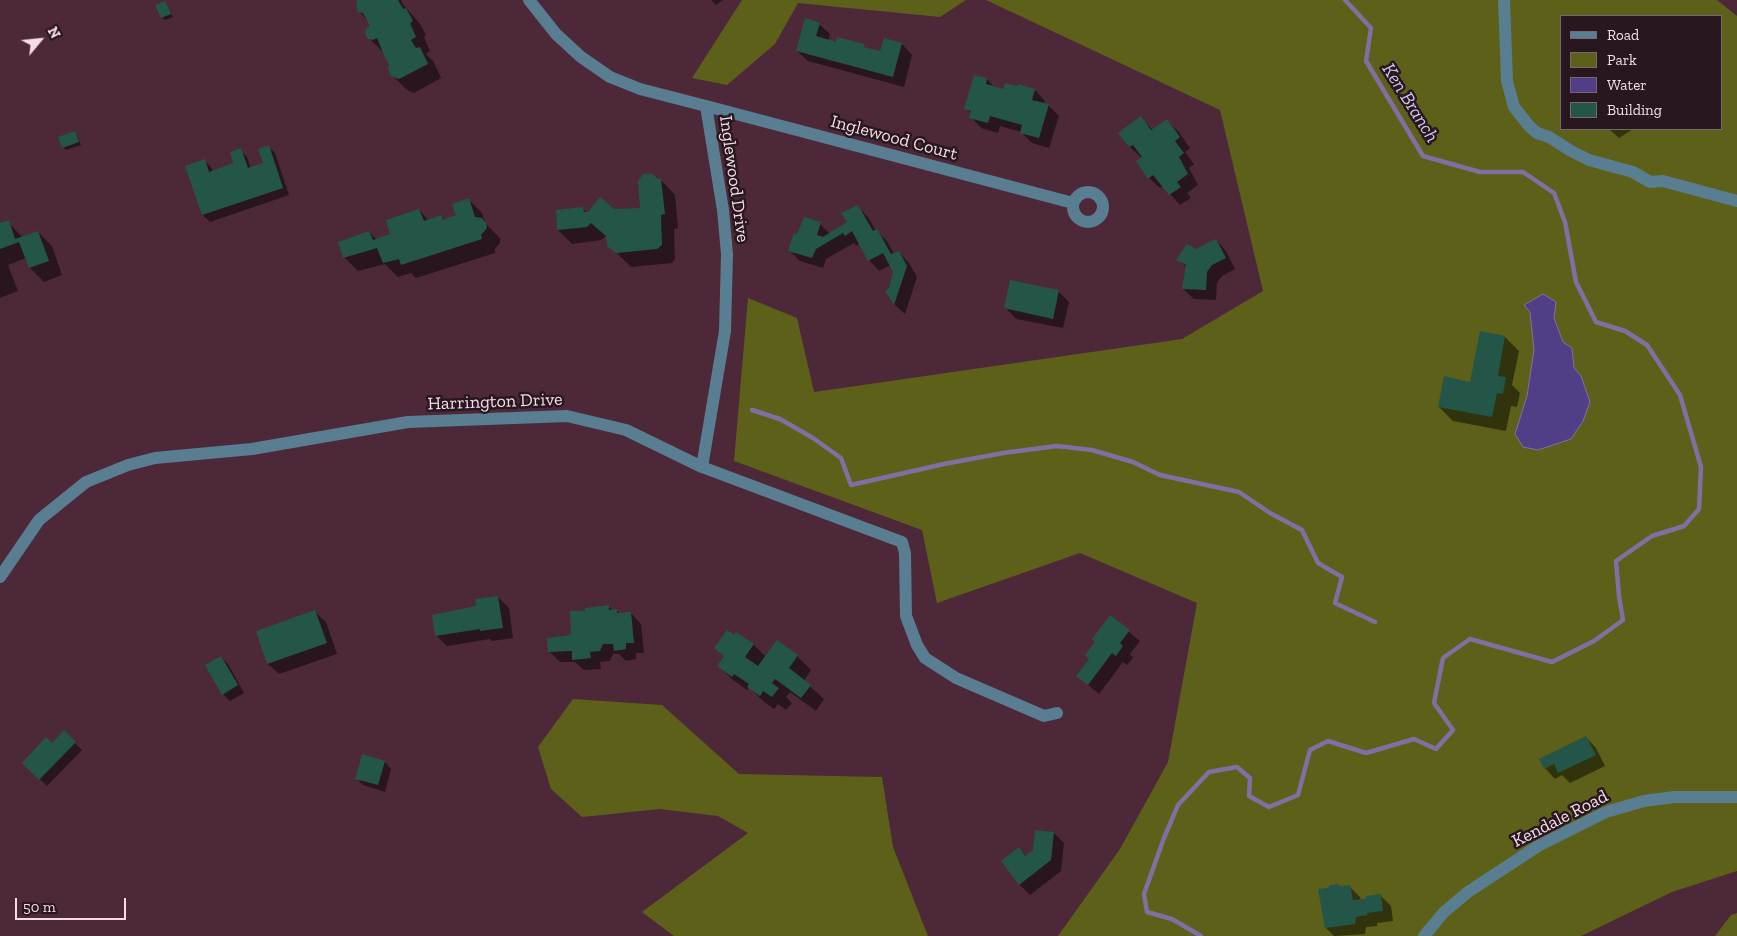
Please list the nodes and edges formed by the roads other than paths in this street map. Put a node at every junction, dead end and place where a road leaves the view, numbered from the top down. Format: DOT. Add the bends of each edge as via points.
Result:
graph roads {
  1 [pos="529,0"];
  2 [pos="1504,0"];
  3 [pos="706,106"];
  4 [pos="1737,201"];
  5 [pos="1073,203"];
  6 [pos="702,468"];
  7 [pos="0,577"];
  8 [pos="1057,713"];
  9 [pos="1737,797"];
  10 [pos="1424,936"];
  1 -- 3 [label="street, Inglewood Drive" via="556,34 610,77 640,89"];
  2 -- 4 [label="street" via="1506,81 1514,107 1537,133 1589,160 1633,172 1650,182 1663,180"];
  3 -- 5 [label="street, Inglewood Court"];
  3 -- 6 [label="street, Inglewood Drive" via="727,254 725,331"];
  6 -- 7 [label="street, Harrington Drive" via="626,430 567,416 408,422 252,449 155,458 128,464 86,482 39,520"];
  6 -- 8 [label="street, Harrington Drive" via="902,542 906,616 925,658 956,678 1044,716"];
  9 -- 10 [label="street, Kendale Road" via="1674,797 1644,801 1606,812 1538,846 1468,892 1444,912"];
}
